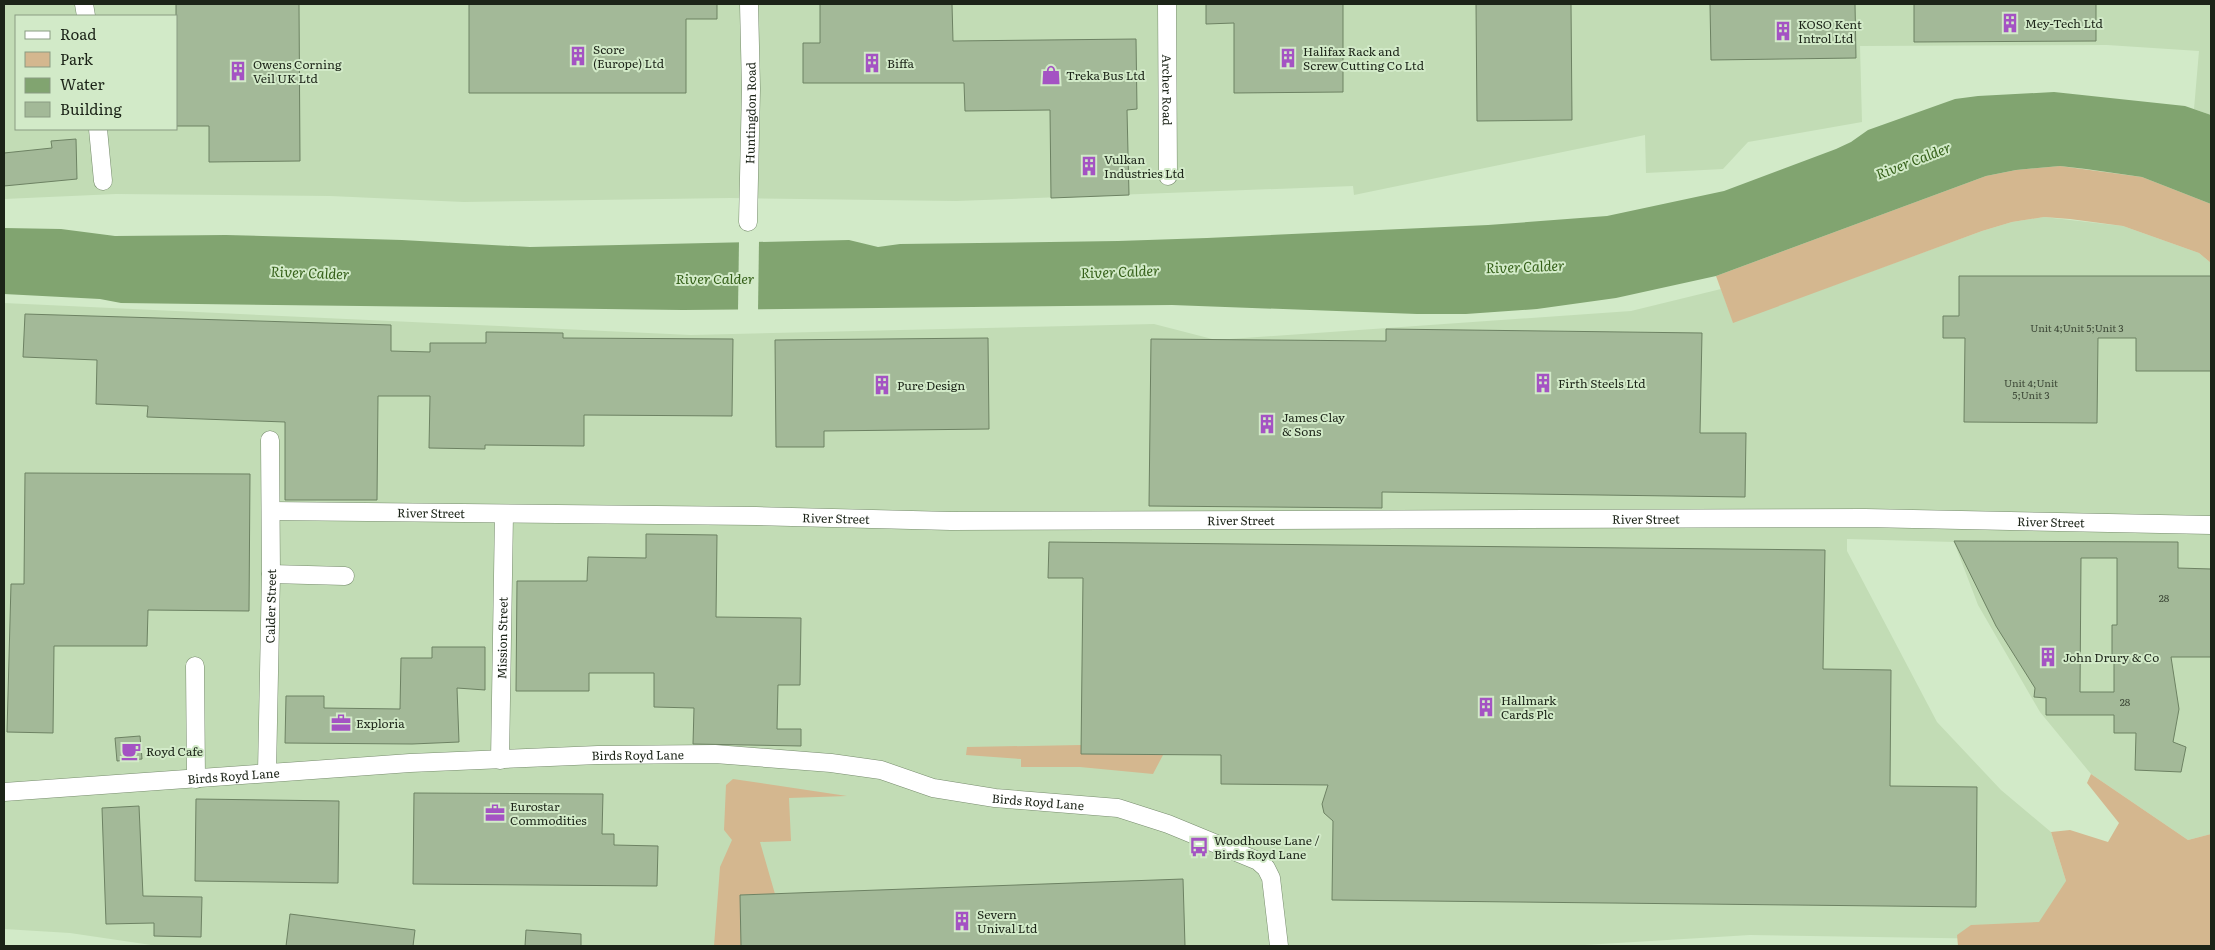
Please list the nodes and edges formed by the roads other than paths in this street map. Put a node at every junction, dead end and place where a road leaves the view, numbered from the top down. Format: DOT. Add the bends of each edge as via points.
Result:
graph roads {
  1 [pos="749,4"];
  2 [pos="1167,4"];
  3 [pos="98,130"];
  4 [pos="1168,176"];
  5 [pos="103,181"];
  6 [pos="748,222"];
  7 [pos="270,440"];
  8 [pos="272,511"];
  9 [pos="504,514"];
  10 [pos="2211,525"];
  11 [pos="271,574"];
  12 [pos="345,576"];
  13 [pos="195,666"];
  14 [pos="500,760"];
  15 [pos="267,772"];
  16 [pos="196,779"];
  17 [pos="4,792"];
  18 [pos="1279,946"];
  1 -- 6 [label="street, Huntingdon Road"];
  2 -- 4 [label="street, Archer Road"];
  3 -- 5 [label="street"];
  7 -- 8 [label="street, Calder Street"];
  8 -- 9 [label="street, River Street"];
  8 -- 11 [label="street, Calder Street"];
  9 -- 10 [label="street, River Street" via="951,520 1865,518"];
  9 -- 14 [label="street, Mission Street"];
  11 -- 12 [label="street"];
  11 -- 15 [label="street, Calder Street"];
  13 -- 16 [label="street"];
  14 -- 15 [label="street, Birds Royd Lane"];
  14 -- 18 [label="street, Birds Royd Lane" via="715,754 831,763 881,770 933,788 969,794 1118,808 1168,824 1258,861 1271,878"];
  15 -- 16 [label="street, Birds Royd Lane"];
  16 -- 17 [label="street, Birds Royd Lane"];
}
